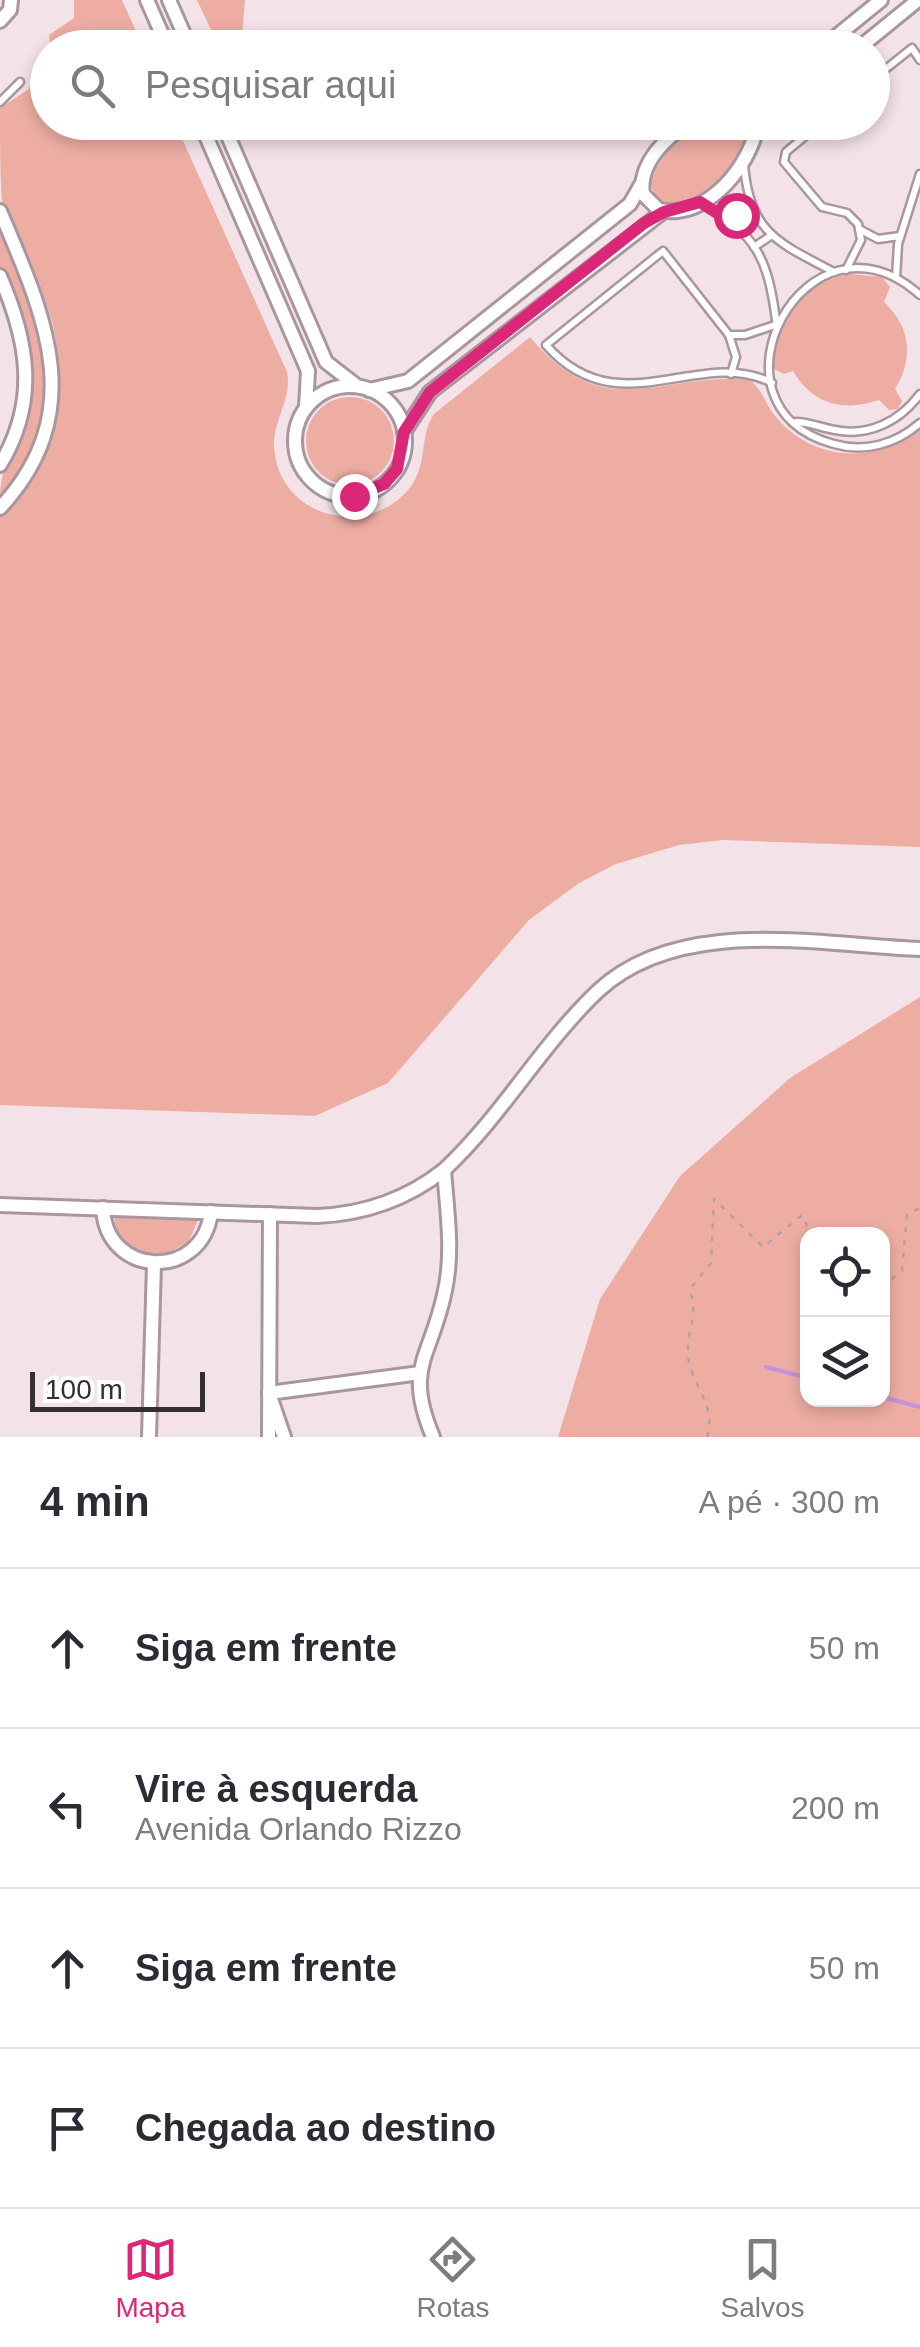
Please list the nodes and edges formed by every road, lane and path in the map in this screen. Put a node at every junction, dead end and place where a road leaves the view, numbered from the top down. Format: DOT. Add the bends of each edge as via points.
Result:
graph roads {
  1 [pos="12,0"];
  2 [pos="147,0"];
  3 [pos="170,0"];
  4 [pos="881,0"];
  5 [pos="918,0"];
  6 [pos="4,18"];
  7 [pos="160,30"];
  8 [pos="182,30"];
  9 [pos="844,30"];
  10 [pos="881,30"];
  11 [pos="0,32"];
  12 [pos="920,60"];
  13 [pos="890,66"];
  14 [pos="20,82"];
  15 [pos="0,102"];
  16 [pos="208,140"];
  17 [pos="230,140"];
  18 [pos="669,140"];
  19 [pos="749,140"];
  20 [pos="800,140"];
  21 [pos="744,162"];
  22 [pos="920,174"];
  23 [pos="642,183"];
  24 [pos="700,202"];
  25 [pos="753,208"];
  26 [pos="0,211"];
  27 [pos="664,212"];
  28 [pos="731,222"];
  29 [pos="860,229"];
  30 [pos="772,234"];
  31 [pos="900,236"];
  32 [pos="754,248"];
  33 [pos="846,271"];
  34 [pos="836,272"];
  35 [pos="0,276"];
  36 [pos="896,278"];
  37 [pos="920,294"];
  38 [pos="776,323"];
  39 [pos="729,334"];
  40 [pos="731,374"];
  41 [pos="772,383"];
  42 [pos="364,388"];
  43 [pos="920,394"];
  44 [pos="306,408"];
  45 [pos="794,422"];
  46 [pos="920,423"];
  47 [pos="404,432"];
  48 [pos="0,465"];
  49 [pos="0,508"];
  50 [pos="920,950"];
  51 [pos="444,1170"];
  52 [pos="0,1205"];
  53 [pos="103,1208"];
  54 [pos="920,1208"];
  55 [pos="211,1212"];
  56 [pos="270,1214"];
  57 [pos="807,1227"];
  58 [pos="154,1264"];
  59 [pos="890,1281"];
  60 [pos="420,1373"];
  61 [pos="269,1393"];
  62 [pos="149,1437"];
  63 [pos="269,1437"];
  64 [pos="284,1437"];
  65 [pos="433,1437"];
  66 [pos="707,1437"];
  1 -- 6 [label="street"];
  2 -- 7 [label="street"];
  3 -- 8 [label="street"];
  4 -- 9 [label="street"];
  5 -- 10 [label="street"];
  6 -- 11 [label="street"];
  12 -- 13 [label="lane" via="912,48"];
  14 -- 15 [label="lane"];
  16 -- 44 [label="street" via="308,371"];
  17 -- 42 [label="street" via="326,362"];
  18 -- 23 [label="street"];
  19 -- 21 [label="street"];
  20 -- 29 [label="lane" via="786,152 784,165 822,207 852,216"];
  21 -- 24 [label="street"];
  21 -- 25 [label="lane"];
  22 -- 31 [label="lane"];
  23 -- 27 [label="street" via="646,199"];
  23 -- 42 [label="street" via="630,204 408,381"];
  24 -- 27 [label="street"];
  24 -- 28 [label="lane"];
  25 -- 28 [label="lane"];
  25 -- 30 [label="lane"];
  26 -- 49 [label="street" via="40,306 54,382 36,458"];
  27 -- 47 [label="street" via="430,392"];
  28 -- 32 [label="lane"];
  29 -- 31 [label="lane" via="878,239"];
  29 -- 33 [label="lane"];
  30 -- 32 [label="lane"];
  30 -- 34 [label="lane" via="788,251"];
  31 -- 36 [label="lane"];
  32 -- 38 [label="lane" via="769,270"];
  33 -- 34 [label="lane"];
  33 -- 36 [label="lane"];
  34 -- 38 [label="lane" via="797,293"];
  35 -- 48 [label="street" via="25,346 28,378 21,419"];
  36 -- 37 [label="lane"];
  38 -- 39 [label="lane"];
  38 -- 41 [label="lane" via="769,350"];
  39 -- 40 [label="lane" via="736,357"];
  39 -- 40 [label="lane" via="664,252 546,345 574,370 613,384"];
  40 -- 41 [label="lane"];
  41 -- 45 [label="lane"];
  42 -- 44 [label="street" via="330,390"];
  42 -- 47 [label="street" via="392,406"];
  43 -- 45 [label="lane" via="902,414 869,430"];
  44 -- 47 [label="street" via="297,426 297,456 314,483 333,493 365,494 384,484 402,461"];
  45 -- 46 [label="lane" via="815,437 853,448 890,442"];
  50 -- 51 [label="street" via="727,941 655,956 596,993"];
  51 -- 56 [label="street" via="368,1210"];
  51 -- 60 [label="street" via="450,1248 444,1295"];
  52 -- 53 [label="street"];
  53 -- 55 [label="street"];
  53 -- 58 [label="street" via="114,1243"];
  54 -- 59 [label="path" via="906,1214 902,1270"];
  55 -- 56 [label="street"];
  55 -- 58 [label="street" via="197,1247 173,1262"];
  56 -- 61 [label="street"];
  57 -- 66 [label="path" via="802,1215 763,1247 714,1199 712,1264 690,1289 697,1316 688,1354 713,1418"];
  58 -- 62 [label="street"];
  60 -- 61 [label="street"];
  60 -- 65 [label="street" via="418,1402"];
  61 -- 63 [label="street"];
  61 -- 64 [label="street"];
}
